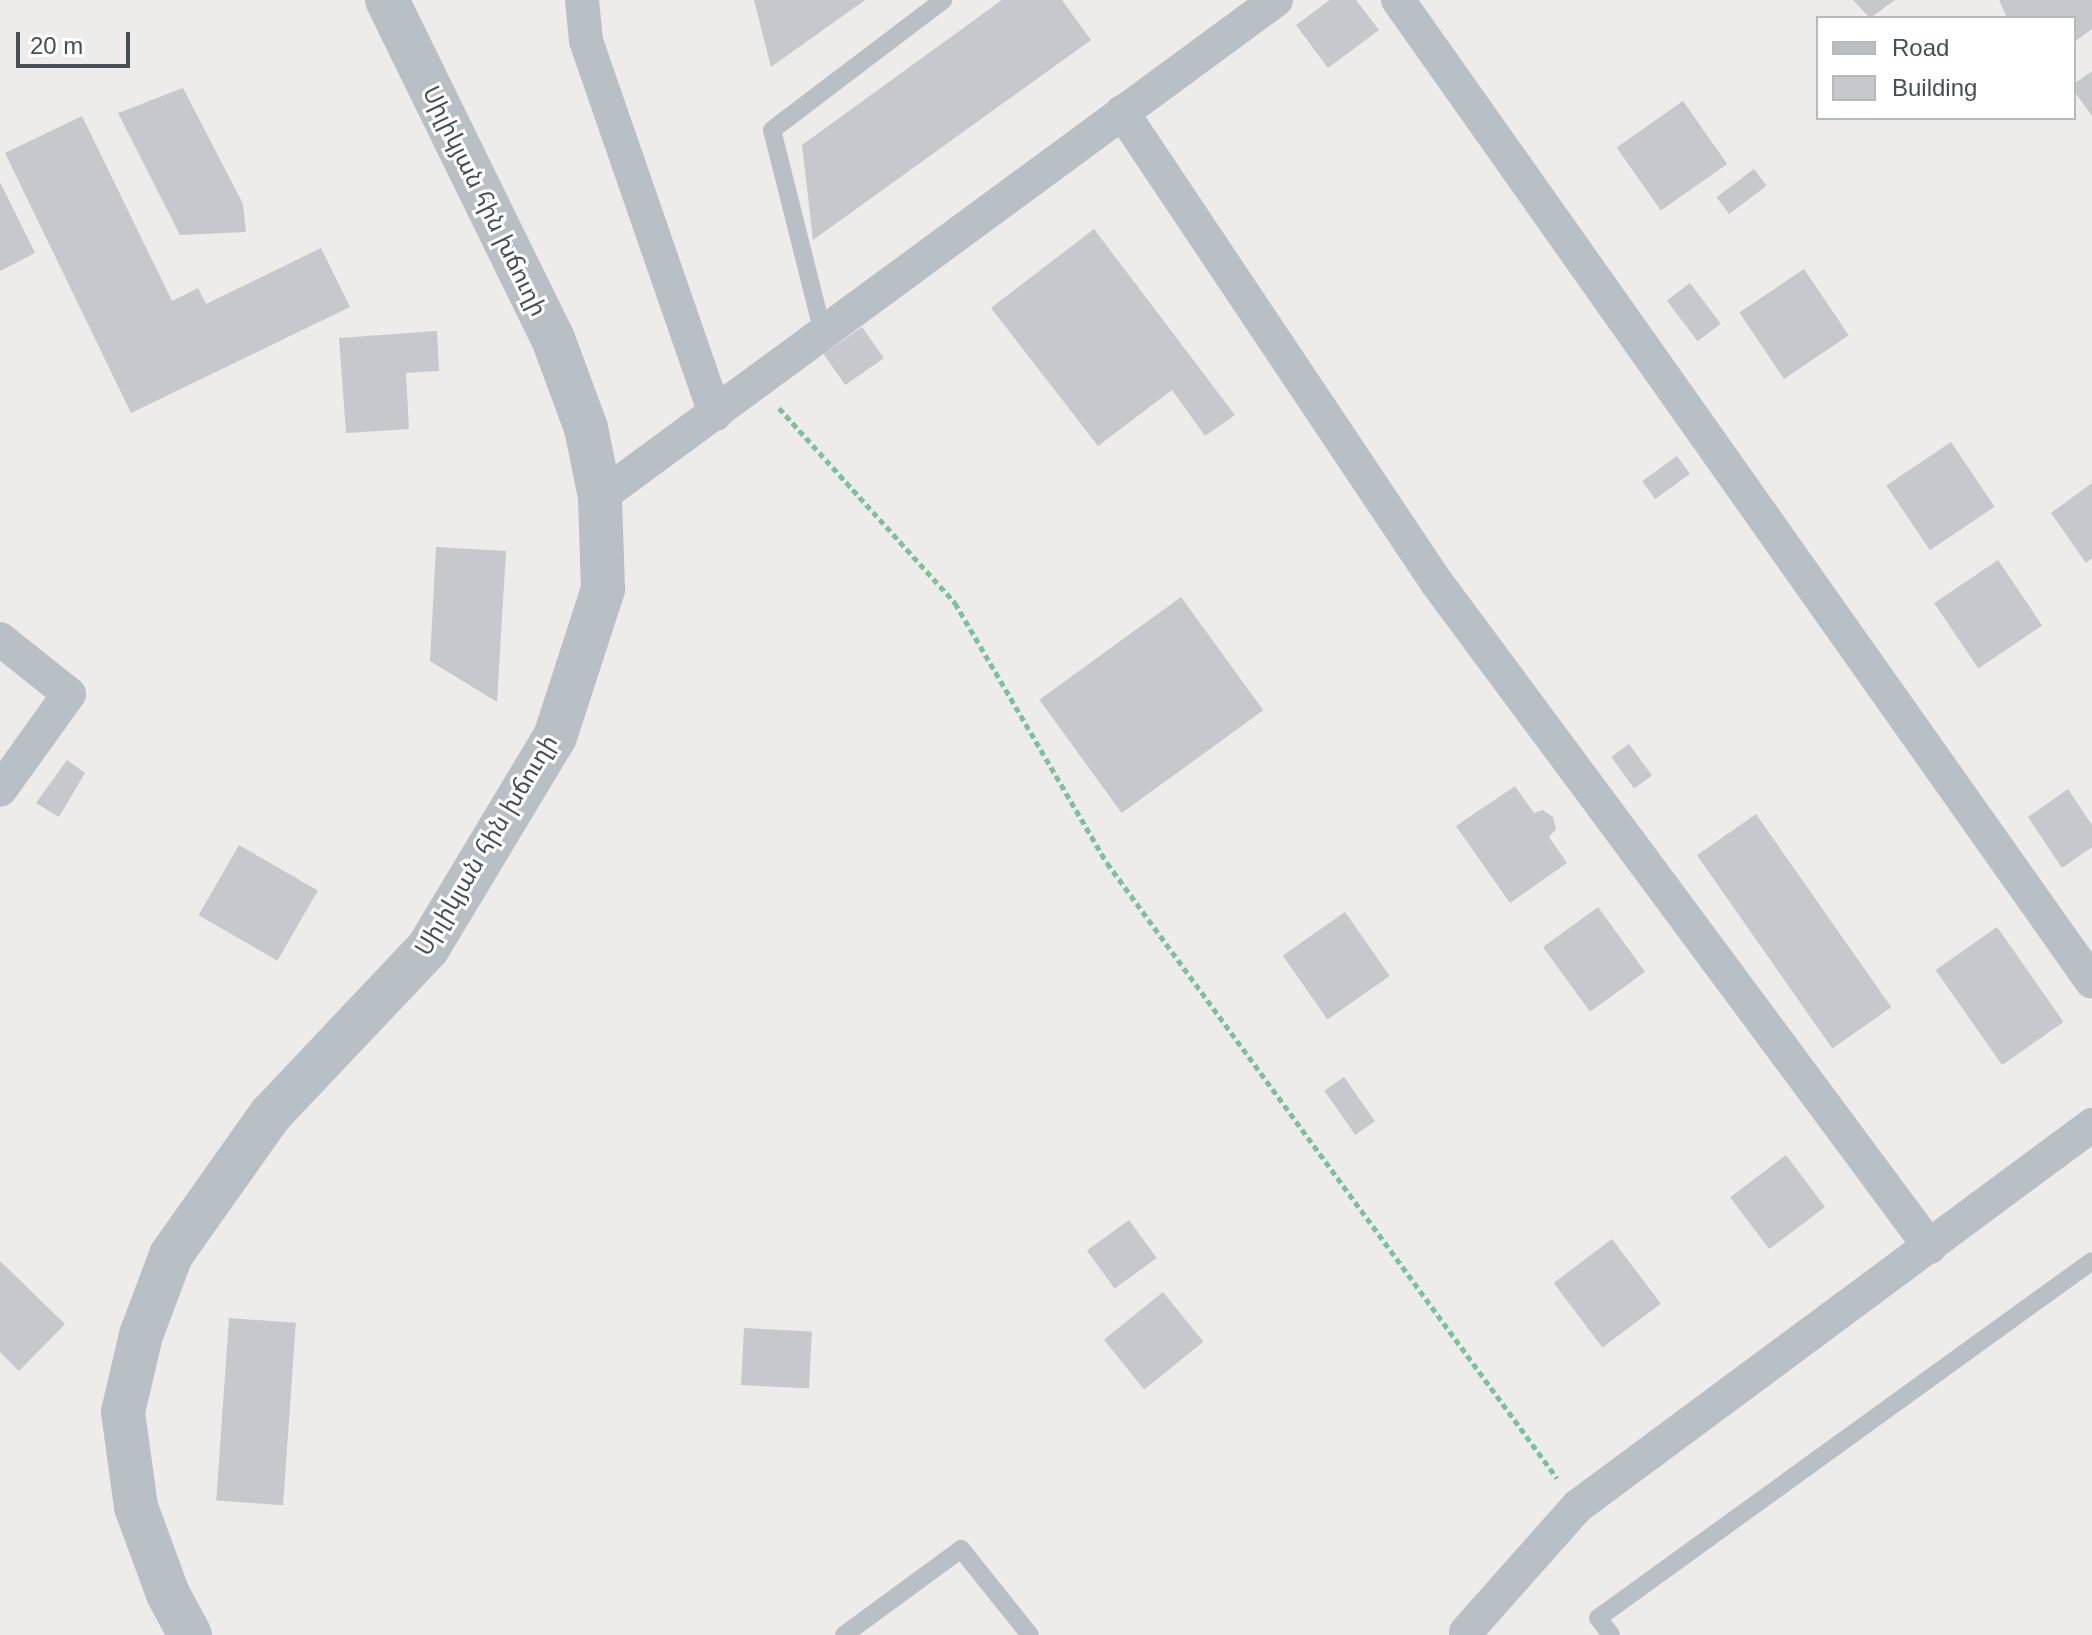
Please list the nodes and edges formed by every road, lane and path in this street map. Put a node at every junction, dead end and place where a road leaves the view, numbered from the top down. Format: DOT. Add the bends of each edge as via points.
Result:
graph roads {
  1 [pos="387,0"];
  2 [pos="582,0"];
  3 [pos="943,0"];
  4 [pos="1276,0"];
  5 [pos="1398,0"];
  6 [pos="1122,112"];
  7 [pos="823,333"];
  8 [pos="757,384"];
  9 [pos="715,414"];
  10 [pos="600,497"];
  11 [pos="0,639"];
  12 [pos="0,790"];
  13 [pos="2092,982"];
  14 [pos="2092,1125"];
  15 [pos="1930,1247"];
  16 [pos="2092,1261"];
  17 [pos="1578,1506"];
  18 [pos="1464,1634"];
  19 [pos="190,1635"];
  20 [pos="844,1635"];
  21 [pos="1030,1635"];
  22 [pos="1611,1635"];
  1 -- 10 [label="street, Սիլիկյան հին խճուղի" via="553,339 586,428"];
  2 -- 9 [label="street" via="586,41"];
  3 -- 7 [label="lane" via="772,130"];
  4 -- 6 [label="street"];
  5 -- 13 [label="street"];
  6 -- 7 [label="street"];
  6 -- 15 [label="street" via="1437,583"];
  7 -- 8 [label="street"];
  8 -- 9 [label="street"];
  8 -- 17 [label="path" via="955,603 1107,863"];
  9 -- 10 [label="street"];
  10 -- 19 [label="street, Սիլիկյան հին խճուղի" via="603,589 555,737 428,948 271,1114 171,1255 141,1335 123,1412 136,1507 168,1594"];
  11 -- 12 [label="street" via="69,694"];
  14 -- 15 [label="street"];
  15 -- 17 [label="street"];
  16 -- 22 [label="lane" via="1598,1618"];
  17 -- 18 [label="street"];
  20 -- 21 [label="lane" via="961,1549"];
}
